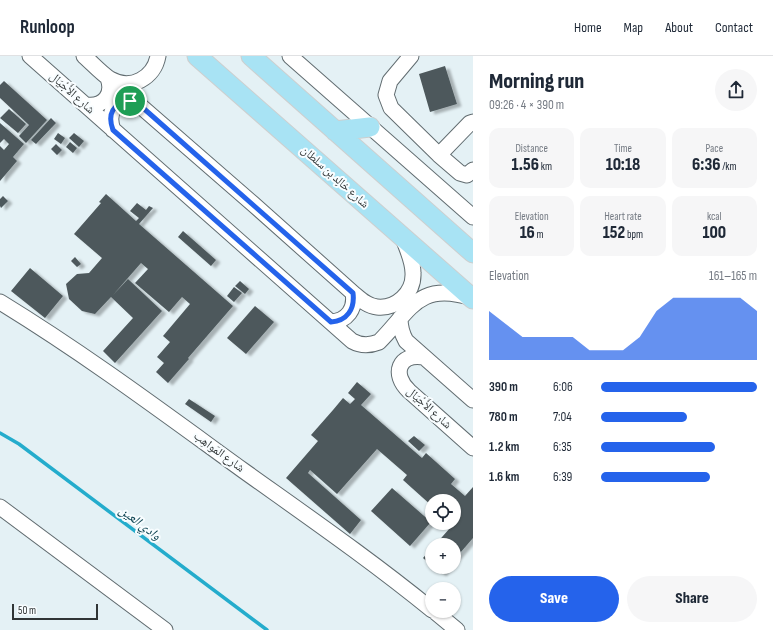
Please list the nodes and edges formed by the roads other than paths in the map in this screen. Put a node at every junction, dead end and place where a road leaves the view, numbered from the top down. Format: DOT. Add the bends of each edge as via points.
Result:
graph roads {
  1 [pos="30,56"];
  2 [pos="84,56"];
  3 [pos="158,56"];
  4 [pos="197,56"];
  5 [pos="251,56"];
  6 [pos="290,56"];
  7 [pos="411,56"];
  8 [pos="108,78"];
  9 [pos="87,105"];
  10 [pos="473,122"];
  11 [pos="370,127"];
  12 [pos="113,130"];
  13 [pos="335,131"];
  14 [pos="439,155"];
  15 [pos="473,170"];
  16 [pos="467,207"];
  17 [pos="473,218"];
  18 [pos="403,238"];
  19 [pos="473,253"];
  20 [pos="353,293"];
  21 [pos="473,299"];
  22 [pos="0,302"];
  23 [pos="400,318"];
  24 [pos="331,322"];
  25 [pos="424,357"];
  26 [pos="473,400"];
  27 [pos="473,448"];
  28 [pos="0,507"];
  29 [pos="425,604"];
  30 [pos="443,618"];
  31 [pos="165,630"];
  32 [pos="457,630"];
  1 -- 9 [label="street, شارع الأَجْيَال"];
  2 -- 8 [label="street"];
  3 -- 8 [label="street" via="156,65 145,79 128,84"];
  4 -- 18 [label="main road, شارع خالِد بن سلطان"];
  5 -- 13 [label="main road"];
  6 -- 11 [label="street"];
  7 -- 14 [label="street" via="390,81 386,95 395,114"];
  8 -- 9 [label="street" via="110,90 104,101 93,106"];
  9 -- 12 [label="street, شارع الأَجْيَال"];
  10 -- 14 [label="street"];
  11 -- 13 [label="main road"];
  11 -- 16 [label="street"];
  12 -- 20 [label="street, شارع الأَجْيَال" via="111,117 117,105 130,101 137,103"];
  12 -- 24 [label="street, شارع الأَجْيَال"];
  13 -- 19 [label="main road"];
  14 -- 15 [label="street" via="463,174 467,175"];
  16 -- 17 [label="street"];
  18 -- 20 [label="street, شارع الأَجْيَال" via="413,273 410,289 405,296 392,305 377,307 362,301"];
  18 -- 21 [label="main road, شارع خالِد بن سلطان"];
  20 -- 24 [label="street" via="353,305 348,316"];
  21 -- 23 [label="street, شارع الأَجْيَال" via="447,292 432,294 417,301"];
  22 -- 29 [label="street, شارع المَواهِب" via="119,380"];
  23 -- 24 [label="street, شارع الأَجْيَال" via="379,342 365,346 352,341"];
  23 -- 25 [label="street" via="402,334 406,341"];
  25 -- 26 [label="street"];
  25 -- 27 [label="street, شارع الأَجْيَال" via="413,356 404,361 398,371 401,382"];
  28 -- 31 [label="street"];
  30 -- 32 [label="street, شارع المَواهِب"];
}
